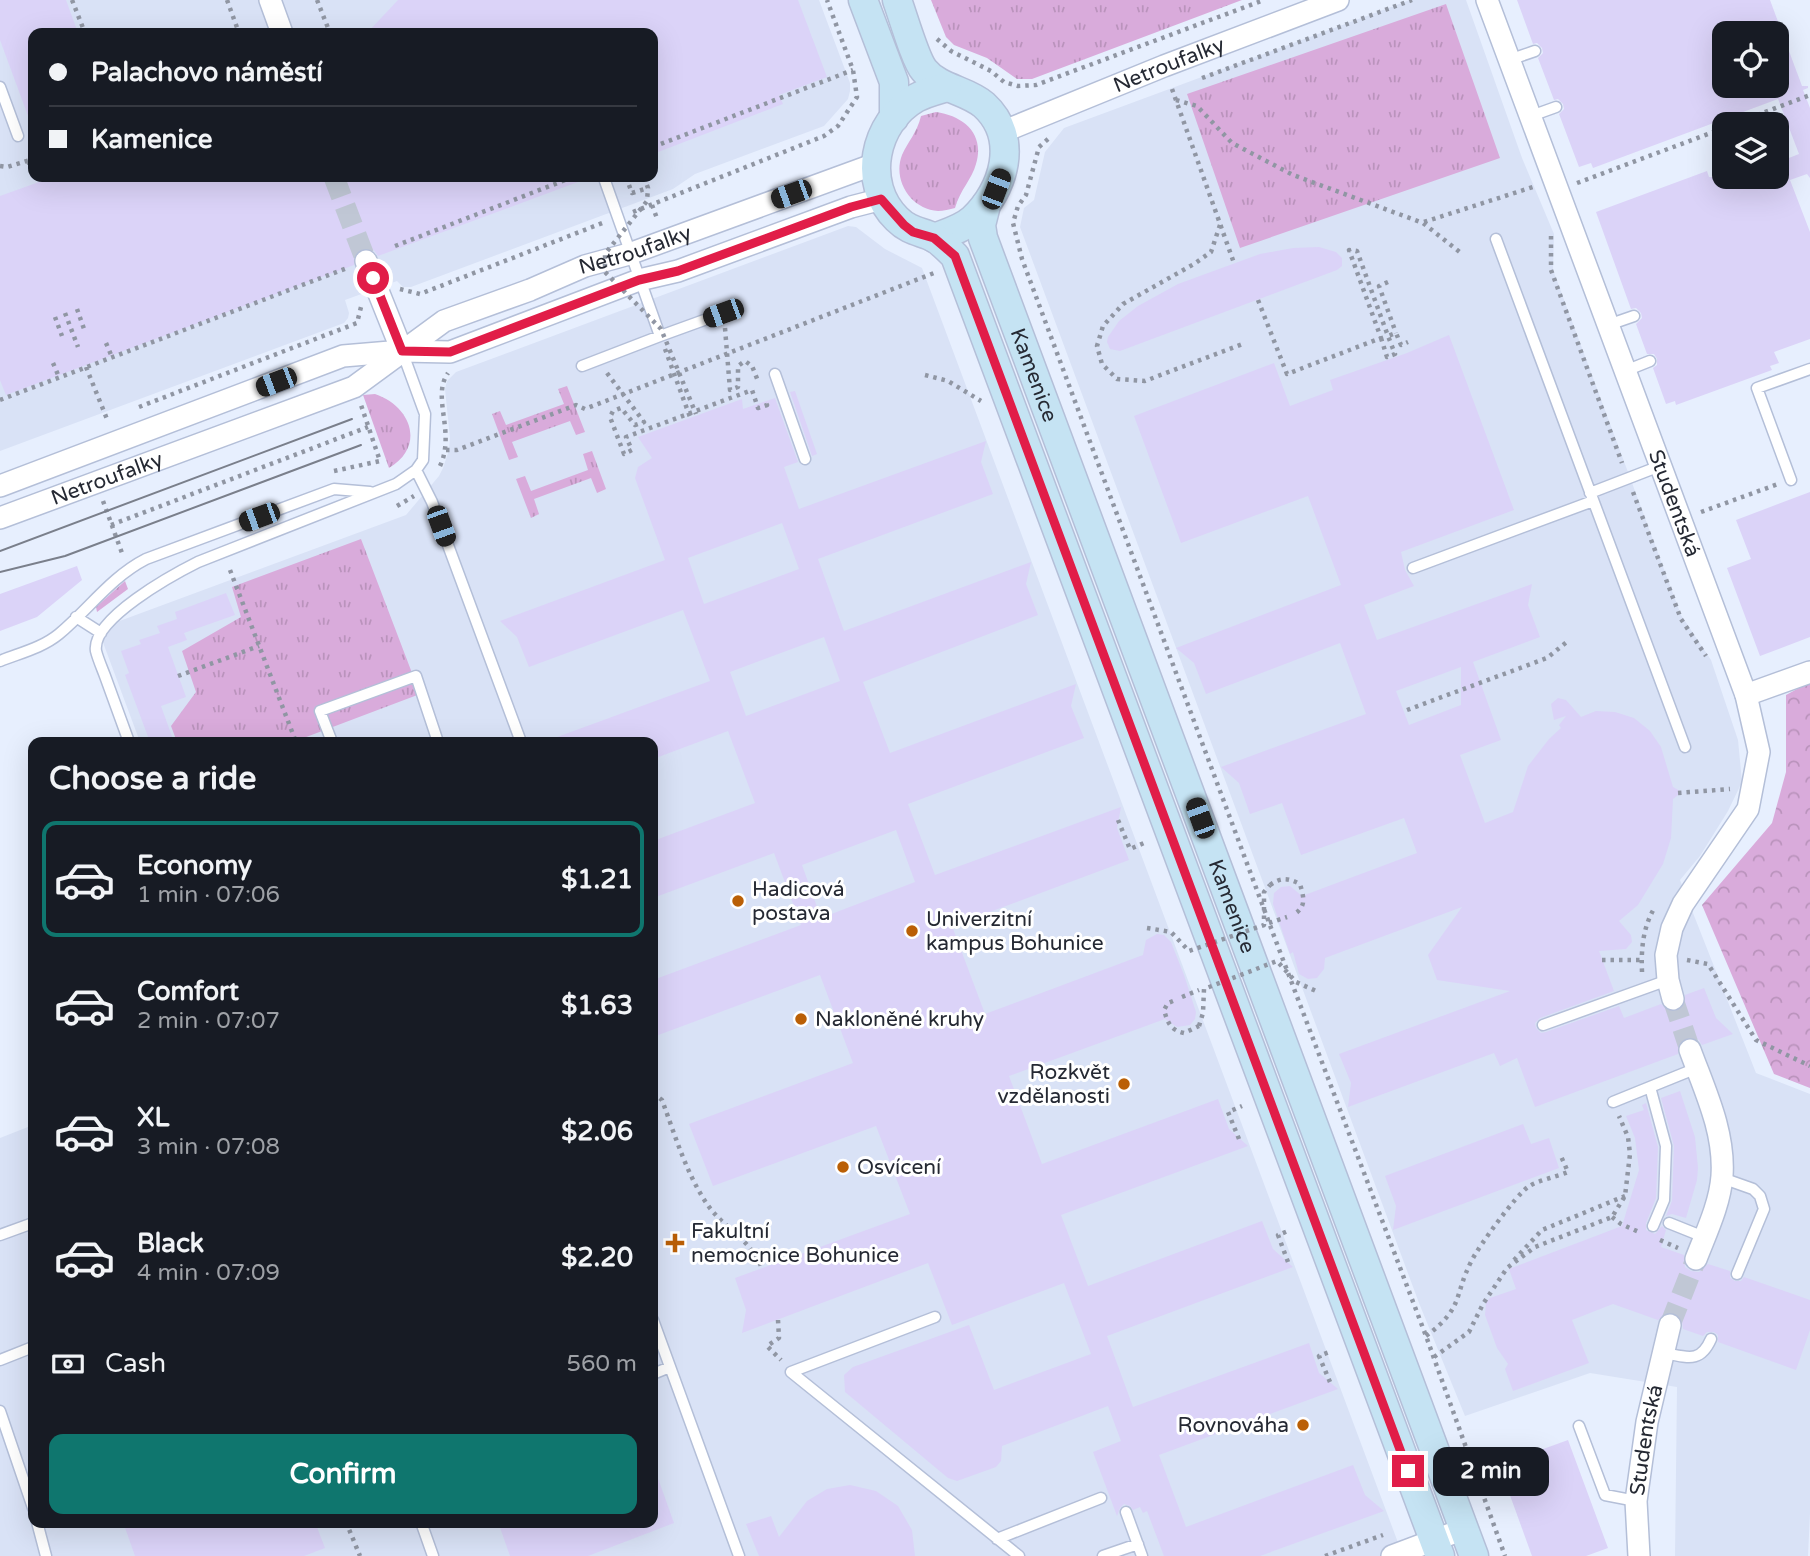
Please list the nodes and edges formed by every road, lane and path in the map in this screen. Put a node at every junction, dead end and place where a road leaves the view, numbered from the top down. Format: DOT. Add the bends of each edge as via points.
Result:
graph roads {
  1 [pos="72,0"];
  2 [pos="227,0"];
  3 [pos="270,0"];
  4 [pos="317,0"];
  5 [pos="827,0"];
  6 [pos="863,0"];
  7 [pos="897,0"];
  8 [pos="1264,0"];
  9 [pos="1338,0"];
  10 [pos="1412,0"];
  11 [pos="1487,0"];
  12 [pos="83,28"];
  13 [pos="237,28"];
  14 [pos="280,28"];
  15 [pos="328,28"];
  16 [pos="937,39"];
  17 [pos="1535,51"];
  18 [pos="1509,60"];
  19 [pos="853,70"];
  20 [pos="1197,79"];
  21 [pos="1185,84"];
  22 [pos="0,87"];
  23 [pos="947,87"];
  24 [pos="1172,89"];
  25 [pos="1159,94"];
  26 [pos="1810,95"];
  27 [pos="1176,100"];
  28 [pos="1556,107"];
  29 [pos="1765,112"];
  30 [pos="1531,116"];
  31 [pos="894,118"];
  32 [pos="1002,132"];
  33 [pos="1055,132"];
  34 [pos="1712,132"];
  35 [pos="18,136"];
  36 [pos="824,136"];
  37 [pos="658,144"];
  38 [pos="28,161"];
  39 [pos="875,164"];
  40 [pos="0,166"];
  41 [pos="1532,179"];
  42 [pos="560,182"];
  43 [pos="605,182"];
  44 [pos="628,182"];
  45 [pos="646,182"];
  46 [pos="1563,182"];
  47 [pos="648,188"];
  48 [pos="1536,192"];
  49 [pos="881,199"];
  50 [pos="986,205"];
  51 [pos="1423,223"];
  52 [pos="1220,225"];
  53 [pos="1551,230"];
  54 [pos="934,238"];
  55 [pos="1496,239"];
  56 [pos="395,246"];
  57 [pos="1461,253"];
  58 [pos="629,254"];
  59 [pos="358,263"];
  60 [pos="1234,263"];
  61 [pos="937,281"];
  62 [pos="1388,282"];
  63 [pos="642,287"];
  64 [pos="1258,300"];
  65 [pos="363,301"];
  66 [pos="619,304"];
  67 [pos="77,309"];
  68 [pos="726,312"];
  69 [pos="65,313"];
  70 [pos="1634,316"];
  71 [pos="55,317"];
  72 [pos="1608,325"];
  73 [pos="84,328"];
  74 [pos="1396,333"];
  75 [pos="62,336"];
  76 [pos="660,336"];
  77 [pos="1388,336"];
  78 [pos="1381,338"];
  79 [pos="1408,342"];
  80 [pos="106,343"];
  81 [pos="1245,343"];
  82 [pos="78,347"];
  83 [pos="402,351"];
  84 [pos="727,354"];
  85 [pos="112,357"];
  86 [pos="1650,360"];
  87 [pos="598,361"];
  88 [pos="53,363"];
  89 [pos="454,366"];
  90 [pos="582,366"];
  91 [pos="86,367"];
  92 [pos="1810,369"];
  93 [pos="1625,371"];
  94 [pos="674,374"];
  95 [pos="775,374"];
  96 [pos="925,375"];
  97 [pos="59,377"];
  98 [pos="760,385"];
  99 [pos="624,395"];
  100 [pos="763,395"];
  101 [pos="0,400"];
  102 [pos="982,401"];
  103 [pos="132,410"];
  104 [pos="120,415"];
  105 [pos="691,415"];
  106 [pos="107,419"];
  107 [pos="97,424"];
  108 [pos="369,427"];
  109 [pos="446,450"];
  110 [pos="805,459"];
  111 [pos="1660,466"];
  112 [pos="1624,467"];
  113 [pos="416,470"];
  114 [pos="1791,480"];
  115 [pos="0,486"];
  116 [pos="425,487"];
  117 [pos="1632,488"];
  118 [pos="99,492"];
  119 [pos="372,493"];
  120 [pos="1592,497"];
  121 [pos="397,506"];
  122 [pos="0,518"];
  123 [pos="1681,521"];
  124 [pos="111,525"];
  125 [pos="122,553"];
  126 [pos="1413,568"];
  127 [pos="230,570"];
  128 [pos="76,617"];
  129 [pos="101,633"];
  130 [pos="1568,641"];
  131 [pos="259,646"];
  132 [pos="0,661"];
  133 [pos="1710,662"];
  134 [pos="1810,672"];
  135 [pos="178,676"];
  136 [pos="1746,695"];
  137 [pos="1407,710"];
  138 [pos="127,737"];
  139 [pos="294,737"];
  140 [pos="330,737"];
  141 [pos="436,737"];
  142 [pos="519,737"];
  143 [pos="1685,747"];
  144 [pos="1752,788"];
  145 [pos="1678,793"];
  146 [pos="1118,820"];
  147 [pos="1144,843"];
  148 [pos="1296,913"];
  149 [pos="1287,916"];
  150 [pos="1269,923"];
  151 [pos="1147,928"];
  152 [pos="1666,955"];
  153 [pos="1602,960"];
  154 [pos="1642,960"];
  155 [pos="1671,989"];
  156 [pos="1199,990"];
  157 [pos="1316,991"];
  158 [pos="1182,997"];
  159 [pos="1173,1001"];
  160 [pos="1543,1025"];
  161 [pos="1694,1059"];
  162 [pos="1810,1066"];
  163 [pos="1650,1087"];
  164 [pos="658,1097"];
  165 [pos="1613,1102"];
  166 [pos="1242,1106"];
  167 [pos="1239,1139"];
  168 [pos="1560,1154"];
  169 [pos="1722,1178"];
  170 [pos="1625,1196"];
  171 [pos="1612,1217"];
  172 [pos="1669,1223"];
  173 [pos="28,1225"];
  174 [pos="1653,1226"];
  175 [pos="1632,1229"];
  176 [pos="1288,1231"];
  177 [pos="1695,1233"];
  178 [pos="0,1235"];
  179 [pos="1660,1241"];
  180 [pos="1670,1245"];
  181 [pos="1688,1256"];
  182 [pos="1287,1262"];
  183 [pos="1507,1268"];
  184 [pos="762,1269"];
  185 [pos="1737,1274"];
  186 [pos="934,1317"];
  187 [pos="778,1320"];
  188 [pos="1670,1325"];
  189 [pos="658,1334"];
  190 [pos="1426,1336"];
  191 [pos="1711,1339"];
  192 [pos="767,1346"];
  193 [pos="28,1349"];
  194 [pos="1332,1351"];
  195 [pos="1664,1353"];
  196 [pos="1434,1357"];
  197 [pos="0,1360"];
  198 [pos="670,1367"];
  199 [pos="658,1372"];
  200 [pos="1329,1381"];
  201 [pos="0,1411"];
  202 [pos="1578,1426"];
  203 [pos="28,1493"];
  204 [pos="1101,1498"];
  205 [pos="1636,1502"];
  206 [pos="1126,1512"];
  207 [pos="39,1528"];
  208 [pos="348,1528"];
  209 [pos="423,1528"];
  210 [pos="1464,1529"];
  211 [pos="1384,1534"];
  212 [pos="997,1539"];
  213 [pos="1138,1544"];
  214 [pos="1437,1548"];
  215 [pos="46,1556"];
  216 [pos="360,1556"];
  217 [pos="433,1556"];
  218 [pos="739,1556"];
  219 [pos="1019,1556"];
  220 [pos="1103,1556"];
  221 [pos="1142,1556"];
  222 [pos="1325,1556"];
  223 [pos="1392,1556"];
  224 [pos="1474,1556"];
  225 [pos="1505,1556"];
  226 [pos="1639,1556"];
  1 -- 12 [label="path"];
  2 -- 13 [label="path"];
  3 -- 14 [label="street"];
  4 -- 15 [label="path"];
  5 -- 19 [label="path"];
  6 -- 31 [label="street" via="894,82"];
  7 -- 23 [label="street" via="924,71"];
  8 -- 16 [label="path" via="1036,85 1004,82"];
  9 -- 32 [label="street, Netroufalky"];
  10 -- 20 [label="path"];
  11 -- 18 [label="street, Studentská"];
  17 -- 18 [label="lane"];
  18 -- 30 [label="street, Studentská"];
  19 -- 36 [label="path" via="857,97 838,126"];
  19 -- 37 [label="path"];
  21 -- 24 [label="path"];
  22 -- 35 [label="lane"];
  23 -- 31 [label="street" via="916,98"];
  23 -- 32 [label="street" via="985,106"];
  24 -- 25 [label="path"];
  24 -- 27 [label="path"];
  26 -- 29 [label="path"];
  27 -- 51 [label="path" via="1197,106 1232,143 1293,175"];
  27 -- 52 [label="path"];
  28 -- 30 [label="lane"];
  30 -- 46 [label="street, Studentská"];
  31 -- 39 [label="street"];
  32 -- 50 [label="street, Kamenice" via="1005,164"];
  33 -- 150 [label="path" via="1039,147 1027,195 1013,223 1022,259"];
  34 -- 46 [label="path"];
  38 -- 40 [label="path"];
  39 -- 49 [label="street"];
  39 -- 58 [label="street, Netroufalky"];
  41 -- 48 [label="path"];
  42 -- 56 [label="path"];
  43 -- 58 [label="lane"];
  44 -- 47 [label="path" via="632,193"];
  45 -- 47 [label="path, bridge"];
  46 -- 51 [label="path"];
  46 -- 72 [label="street, Studentská"];
  47 -- 105 [label="path, bridge" via="648,201 605,254 605,272 661,329"];
  49 -- 54 [label="street, Kamenice" via="913,232"];
  49 -- 63 [label="street, Netroufalky"];
  50 -- 54 [label="street, Kamenice" via="971,221"];
  50 -- 210 [label="street, Kamenice" via="983,238"];
  51 -- 57 [label="path"];
  52 -- 60 [label="path"];
  52 -- 81 [label="path" via="1211,252 1123,304 1103,326 1097,346 1102,364 1117,379 1145,381"];
  53 -- 112 [label="path" via="1551,270"];
  54 -- 214 [label="street, Kamenice" via="955,256 965,279"];
  55 -- 120 [label="lane"];
  58 -- 63 [label="lane"];
  58 -- 83 [label="street, Netroufalky" via="585,266 444,321"];
  59 -- 83 [label="street"];
  59 -- 85 [label="path"];
  61 -- 84 [label="path" via="933,270"];
  62 -- 74 [label="path" via="1379,286"];
  63 -- 66 [label="path"];
  63 -- 76 [label="lane"];
  63 -- 83 [label="street, Netroufalky" via="450,352"];
  64 -- 78 [label="path" via="1287,373"];
  65 -- 103 [label="path" via="357,323"];
  67 -- 73 [label="path"];
  68 -- 76 [label="lane"];
  68 -- 84 [label="path"];
  69 -- 82 [label="path"];
  70 -- 72 [label="lane"];
  71 -- 75 [label="path"];
  72 -- 93 [label="street, Studentská"];
  74 -- 77 [label="path"];
  74 -- 79 [label="path" via="1401,345"];
  76 -- 87 [label="lane"];
  76 -- 94 [label="path"];
  77 -- 78 [label="path" via="1395,354 1388,357"];
  77 -- 78 [label="path" via="1357,251 1349,250"];
  80 -- 85 [label="path"];
  83 -- 113 [label="lane" via="425,414 423,460"];
  83 -- 115 [label="street, Netroufalky" via="343,356"];
  83 -- 122 [label="street, Netroufalky" via="354,387"];
  84 -- 94 [label="path"];
  84 -- 98 [label="path" via="730,390 738,387 738,366 745,361"];
  85 -- 91 [label="path"];
  86 -- 93 [label="lane"];
  87 -- 90 [label="lane"];
  87 -- 99 [label="path"];
  88 -- 97 [label="path"];
  89 -- 109 [label="path" via="441,389"];
  91 -- 97 [label="path"];
  91 -- 106 [label="path"];
  92 -- 114 [label="lane" via="1757,388"];
  93 -- 111 [label="street, Studentská"];
  94 -- 99 [label="path"];
  94 -- 105 [label="path"];
  95 -- 110 [label="lane"];
  96 -- 102 [label="path" via="948,381"];
  97 -- 101 [label="path"];
  99 -- 105 [label="path" via="644,422 635,425 621,408 613,411 624,454 632,450 626,437"];
  99 -- 109 [label="path" via="585,409 576,405 457,450"];
  100 -- 105 [label="path" via="767,405 758,408 752,390"];
  104 -- 106 [label="path"];
  106 -- 107 [label="path"];
  108 -- 124 [label="path"];
  109 -- 116 [label="path"];
  111 -- 120 [label="lane"];
  111 -- 123 [label="street, Studentská"];
  113 -- 116 [label="lane"];
  113 -- 119 [label="lane"];
  114 -- 123 [label="path"];
  116 -- 121 [label="path"];
  116 -- 142 [label="lane"];
  117 -- 133 [label="path" via="1681,619"];
  118 -- 124 [label="path"];
  119 -- 128 [label="lane" via="334,489 146,559 120,575"];
  119 -- 129 [label="lane" via="178,572 139,598"];
  120 -- 126 [label="lane"];
  120 -- 143 [label="lane"];
  123 -- 136 [label="street, Studentská"];
  124 -- 125 [label="path"];
  127 -- 131 [label="path"];
  128 -- 129 [label="lane"];
  128 -- 132 [label="lane" via="43,645"];
  129 -- 138 [label="lane" via="96,649"];
  130 -- 137 [label="path" via="1547,659"];
  131 -- 135 [label="path"];
  131 -- 139 [label="path"];
  134 -- 136 [label="street"];
  136 -- 144 [label="street, Studentská" via="1759,752"];
  140 -- 141 [label="lane" via="320,711 416,676"];
  144 -- 145 [label="path"];
  144 -- 152 [label="street, Studentská" via="1748,809 1683,904"];
  146 -- 147 [label="path" via="1130,849"];
  148 -- 151 [label="path, bridge" via="1304,898 1300,884 1288,878 1277,880 1265,892 1264,925 1189,951 1171,932"];
  149 -- 150 [label="path"];
  150 -- 190 [label="path"];
  152 -- 155 [label="street, Studentská"];
  152 -- 162 [label="path" via="1708,964 1756,1040"];
  153 -- 154 [label="path"];
  155 -- 160 [label="lane"];
  156 -- 158 [label="path"];
  157 -- 159 [label="path, bridge" via="1296,982 1276,961 1204,989 1199,1026 1184,1033 1168,1024 1164,1010"];
  161 -- 163 [label="lane"];
  161 -- 169 [label="street" via="1721,1142"];
  163 -- 165 [label="lane"];
  163 -- 174 [label="lane" via="1667,1146 1664,1200"];
  164 -- 184 [label="path" via="708,1206 757,1255"];
  165 -- 170 [label="path" via="1628,1137"];
  166 -- 167 [label="path" via="1228,1112"];
  168 -- 190 [label="path" via="1568,1172 1528,1187 1471,1261 1456,1305 1444,1323"];
  169 -- 177 [label="street" via="1713,1217"];
  169 -- 185 [label="lane" via="1753,1189 1764,1209"];
  170 -- 171 [label="path"];
  170 -- 183 [label="path" via="1542,1230"];
  171 -- 175 [label="path"];
  171 -- 183 [label="path" via="1535,1247"];
  172 -- 177 [label="lane"];
  173 -- 178 [label="lane"];
  176 -- 182 [label="path" via="1278,1235"];
  177 -- 181 [label="street"];
  177 -- 181 [label="path"];
  179 -- 180 [label="path"];
  183 -- 196 [label="path" via="1469,1332"];
  186 -- 212 [label="lane" via="791,1371"];
  187 -- 192 [label="path" via="779,1338"];
  188 -- 195 [label="street, Studentská"];
  189 -- 198 [label="lane"];
  190 -- 196 [label="path"];
  191 -- 195 [label="lane" via="1699,1356"];
  193 -- 197 [label="lane"];
  194 -- 200 [label="path" via="1319,1356"];
  195 -- 205 [label="street, Studentská" via="1647,1422"];
  196 -- 225 [label="path"];
  198 -- 199 [label="lane"];
  198 -- 218 [label="lane"];
  201 -- 203 [label="lane"];
  202 -- 205 [label="lane" via="1605,1495"];
  204 -- 212 [label="lane"];
  205 -- 226 [label="street, Studentská"];
  206 -- 213 [label="lane"];
  207 -- 215 [label="lane"];
  208 -- 216 [label="path"];
  209 -- 217 [label="lane"];
  210 -- 214 [label="street"];
  210 -- 224 [label="street, Kamenice"];
  211 -- 222 [label="path"];
  212 -- 219 [label="lane"];
  213 -- 220 [label="lane"];
  213 -- 221 [label="lane"];
  214 -- 223 [label="street"];
}
